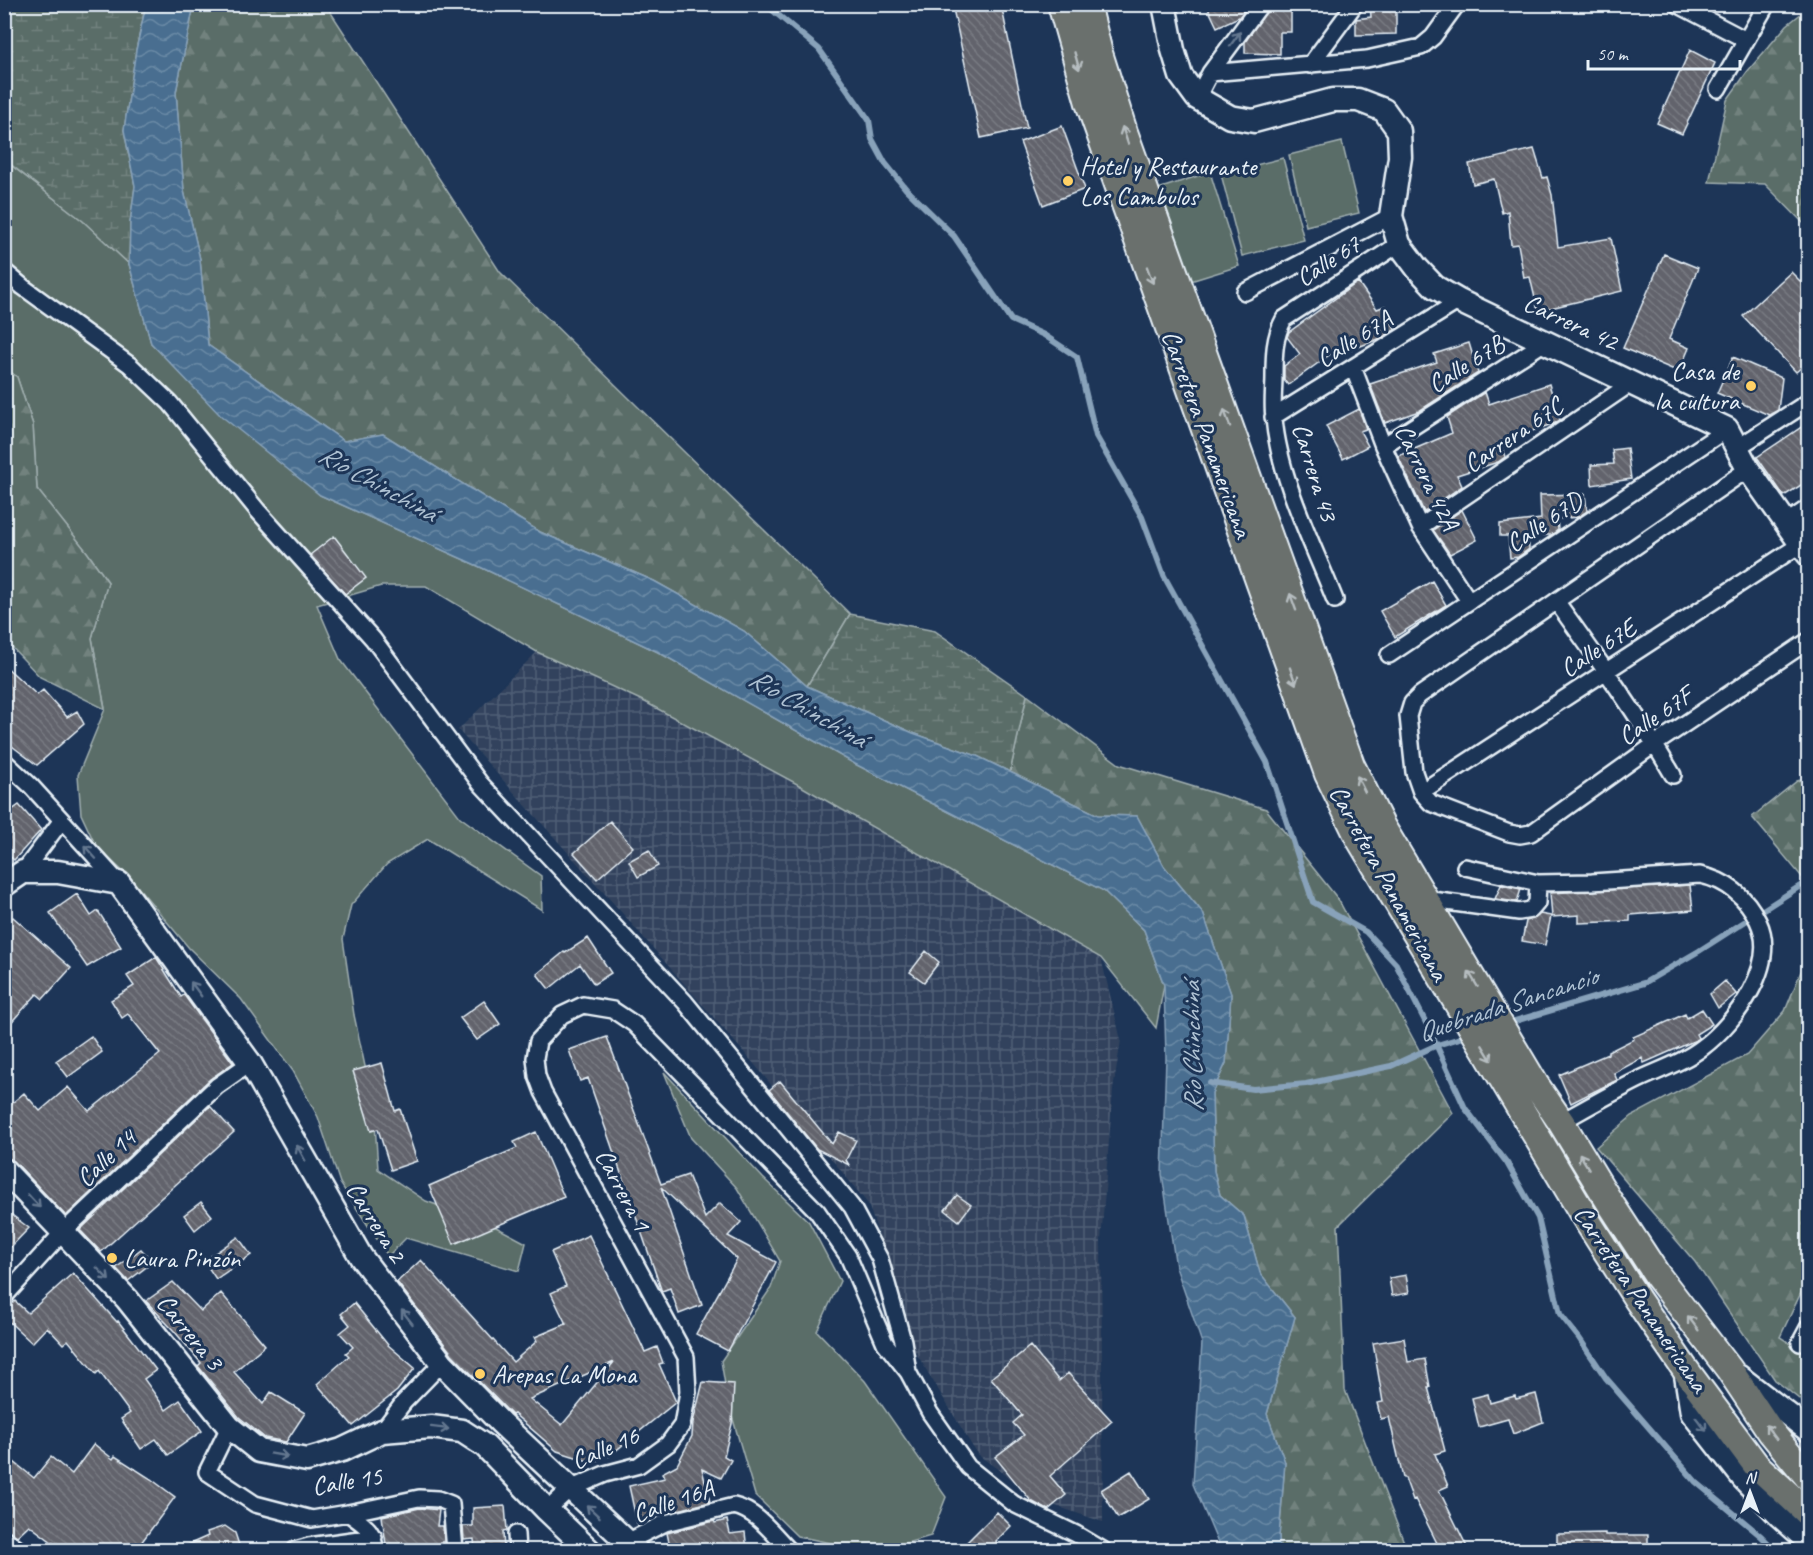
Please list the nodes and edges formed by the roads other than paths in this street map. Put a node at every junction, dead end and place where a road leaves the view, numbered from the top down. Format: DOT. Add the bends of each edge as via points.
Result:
graph roads {
  1 [pos="1061,4"];
  2 [pos="1087,4"];
  3 [pos="1164,4"];
  4 [pos="1261,4"];
  5 [pos="1355,4"];
  6 [pos="1457,4"];
  7 [pos="1677,4"];
  8 [pos="1767,4"];
  9 [pos="1746,40"];
  10 [pos="1310,65"];
  11 [pos="1210,73"];
  12 [pos="1718,89"];
  13 [pos="1197,98"];
  14 [pos="1391,216"];
  15 [pos="1399,244"];
  16 [pos="4,271"];
  17 [pos="1245,292"];
  18 [pos="1459,301"];
  19 [pos="1284,319"];
  20 [pos="1545,342"];
  21 [pos="1353,367"];
  22 [pos="1633,382"];
  23 [pos="1809,402"];
  24 [pos="1274,417"];
  25 [pos="1732,439"];
  26 [pos="1383,446"];
  27 [pos="1748,469"];
  28 [pos="1809,508"];
  29 [pos="1786,524"];
  30 [pos="1420,528"];
  31 [pos="1805,549"];
  32 [pos="1335,600"];
  33 [pos="1469,601"];
  34 [pos="1556,601"];
  35 [pos="1809,641"];
  36 [pos="1389,655"];
  37 [pos="1607,672"];
  38 [pos="1655,744"];
  39 [pos="4,761"];
  40 [pos="1673,775"];
  41 [pos="1421,792"];
  42 [pos="62,820"];
  43 [pos="1465,867"];
  44 [pos="14,878"];
  45 [pos="1538,883"];
  46 [pos="119,884"];
  47 [pos="1428,904"];
  48 [pos="250,1063"];
  49 [pos="1561,1122"];
  50 [pos="4,1170"];
  51 [pos="63,1232"];
  52 [pos="4,1297"];
  53 [pos="1809,1328"];
  54 [pos="1800,1343"];
  55 [pos="686,1357"];
  56 [pos="442,1363"];
  57 [pos="1685,1369"];
  58 [pos="1728,1369"];
  59 [pos="908,1372"];
  60 [pos="229,1427"];
  61 [pos="1809,1430"];
  62 [pos="382,1431"];
  63 [pos="1809,1477"];
  64 [pos="570,1489"];
  65 [pos="547,1510"];
  66 [pos="348,1513"];
  67 [pos="1809,1514"];
  68 [pos="516,1534"];
  69 [pos="4,1538"];
  70 [pos="1809,1541"];
  71 [pos="375,1544"];
  72 [pos="631,1546"];
  73 [pos="304,1549"];
  74 [pos="19,1551"];
  75 [pos="455,1551"];
  76 [pos="517,1551"];
  77 [pos="589,1551"];
  78 [pos="789,1551"];
  79 [pos="1103,1551"];
  1 -- 57 [label="highway, Carretera Panamericana, one-way" via="1089,103 1328,774 1381,877 1586,1220"];
  47 -- 2 [label="highway, Carretera Panamericana, one-way" via="1382,827 1352,765 1124,132"];
  3 -- 13 [label="main road" via="1181,76"];
  11 -- 4 [label="street, one-way"];
  5 -- 10 [label="street"];
  6 -- 10 [label="street" via="1421,47 1366,59"];
  7 -- 9 [label="street"];
  8 -- 9 [label="street"];
  9 -- 12 [label="street"];
  10 -- 11 [label="street"];
  11 -- 13 [label="street"];
  13 -- 14 [label="main road, Carrera 42" via="1230,117 1254,121 1333,100 1358,100 1384,110 1399,131 1400,158"];
  14 -- 15 [label="main road, Carrera 42"];
  14 -- 17 [label="street"];
  15 -- 18 [label="main road, Carrera 42" via="1435,287"];
  15 -- 19 [label="street, Calle 67"];
  16 -- 59 [label="street" via="130,365 170,403 258,512 374,639 480,783 692,1010 852,1207 880,1259"];
  18 -- 20 [label="main road, Carrera 42"];
  18 -- 21 [label="street, Calle 67A"];
  19 -- 24 [label="street, Carrera 43" via="1274,352"];
  20 -- 22 [label="main road, Carrera 42"];
  20 -- 26 [label="street, Calle 67B"];
  21 -- 24 [label="street, Calle 67A"];
  21 -- 26 [label="street, Carrera 42A"];
  22 -- 25 [label="main road, Carrera 42"];
  22 -- 30 [label="street, Carrera 67C"];
  23 -- 25 [label="street, Calle 67D"];
  24 -- 32 [label="street, Carrera 43" via="1287,479"];
  25 -- 27 [label="main road"];
  25 -- 33 [label="street, Calle 67D"];
  26 -- 30 [label="street, Carrera 42A"];
  27 -- 29 [label="main road"];
  27 -- 34 [label="street"];
  28 -- 29 [label="street"];
  29 -- 31 [label="main road"];
  30 -- 33 [label="street, Carrera 42A"];
  31 -- 37 [label="street, Calle 67E"];
  33 -- 36 [label="street, Calle 67D"];
  34 -- 37 [label="street"];
  34 -- 41 [label="street" via="1412,703 1408,716 1414,772"];
  35 -- 38 [label="street, Calle 67F"];
  37 -- 38 [label="street"];
  37 -- 41 [label="street, Calle 67E"];
  38 -- 40 [label="street"];
  38 -- 41 [label="street, Calle 67F" via="1531,833 1509,833 1431,803"];
  39 -- 42 [label="street, Carrera 2"];
  42 -- 44 [label="street"];
  46 -- 42 [label="street, Carrera 2, one-way"];
  43 -- 45 [label="street"];
  44 -- 46 [label="main road" via="58,872"];
  45 -- 47 [label="street" via="1537,903 1531,910"];
  45 -- 49 [label="street" via="1700,875 1714,878 1727,884 1751,907 1765,943 1753,987 1718,1035 1701,1049"];
  48 -- 46 [label="main road, Carrera 2, one-way"];
  49 -- 47 [label="highway, Carretera Panamericana, one-way"];
  48 -- 51 [label="street, Calle 14" via="217,1086"];
  56 -- 48 [label="main road, Carrera 2, one-way" via="361,1257"];
  58 -- 49 [label="highway, Carretera Panamericana, one-way" via="1657,1275"];
  50 -- 51 [label="main road, Carrera 3, one-way"];
  51 -- 52 [label="street, Calle 14"];
  51 -- 60 [label="main road, Carrera 3, one-way" via="127,1299"];
  53 -- 54 [label="street"];
  55 -- 59 [label="street, Carrera 1" via="537,1076 538,1041 562,1015 583,1005 613,1010 634,1024 817,1211 848,1257 885,1343"];
  55 -- 64 [label="street, Calle 16" via="688,1392 682,1425 668,1444 639,1465"];
  56 -- 62 [label="street, Calle 15"];
  56 -- 64 [label="main road, Carrera 2"];
  57 -- 67 [label="highway, Carretera Panamericana" via="1756,1465"];
  57 -- 70 [label="main road, one-way" via="1692,1413 1743,1478"];
  58 -- 61 [label="main road"];
  63 -- 58 [label="highway, Carretera Panamericana, one-way" via="1771,1432"];
  59 -- 79 [label="street" via="930,1413 968,1467 1014,1504"];
  60 -- 62 [label="main road, Calle 15, one-way" via="259,1451 307,1460 342,1450"];
  60 -- 66 [label="street, Calle 15" via="207,1472 255,1504 280,1512 312,1519"];
  62 -- 65 [label="main road, one-way" via="431,1427 462,1431 485,1446"];
  64 -- 65 [label="street, Calle 16"];
  72 -- 64 [label="main road, Carrera 2, one-way"];
  65 -- 77 [label="main road"];
  66 -- 71 [label="street" via="366,1526"];
  66 -- 75 [label="street, Calle 15" via="419,1498 438,1499 452,1504"];
  68 -- 76 [label="street"];
  69 -- 74 [label="street"];
  71 -- 73 [label="street"];
  72 -- 78 [label="street, Calle 16A" via="665,1523 735,1506 755,1515"];
}
